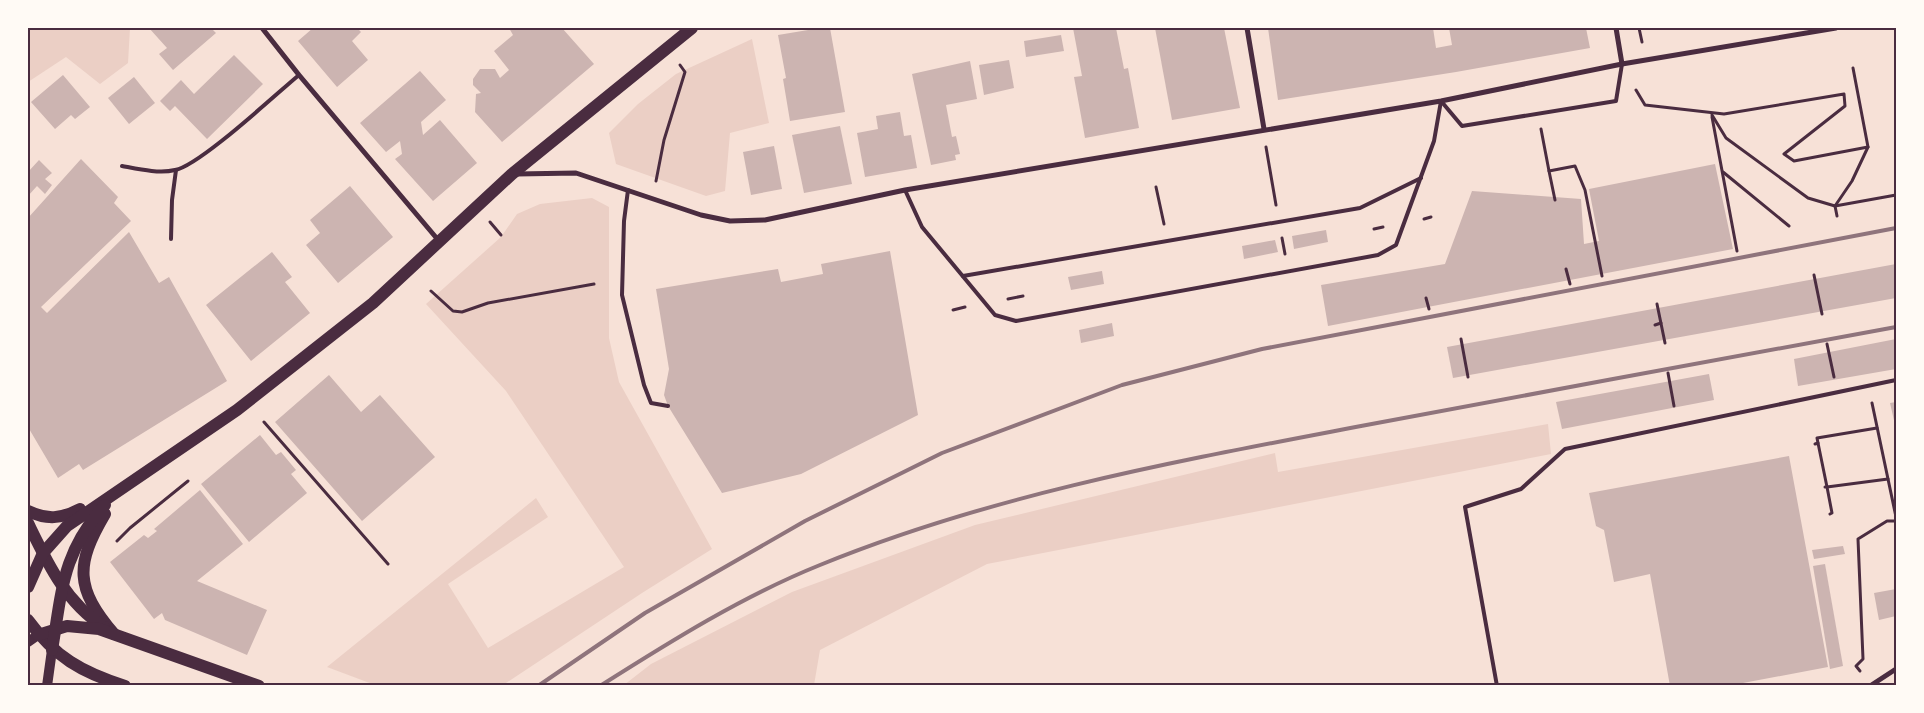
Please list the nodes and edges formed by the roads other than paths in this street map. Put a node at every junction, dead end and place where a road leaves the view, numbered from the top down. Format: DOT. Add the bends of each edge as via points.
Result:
graph roads {
  1 [pos="262,28"];
  2 [pos="692,28"];
  3 [pos="1247,28"];
  4 [pos="1616,28"];
  5 [pos="1836,28"];
  6 [pos="1622,64"];
  7 [pos="299,75"];
  8 [pos="1441,101"];
  9 [pos="1264,129"];
  10 [pos="122,166"];
  11 [pos="176,170"];
  12 [pos="512,174"];
  13 [pos="1421,178"];
  14 [pos="628,189"];
  15 [pos="905,190"];
  16 [pos="171,239"];
  17 [pos="440,242"];
  18 [pos="964,276"];
  19 [pos="1896,380"];
  20 [pos="668,406"];
  21 [pos="120,488"];
  22 [pos="28,511"];
  23 [pos="28,523"];
  24 [pos="43,553"];
  25 [pos="68,564"];
  26 [pos="54,575"];
  27 [pos="29,579"];
  28 [pos="62,589"];
  29 [pos="28,620"];
  30 [pos="56,629"];
  31 [pos="114,634"];
  32 [pos="33,638"];
  33 [pos="52,650"];
  34 [pos="1896,669"];
  35 [pos="1871,685"];
  36 [pos="47,686"];
  37 [pos="125,686"];
  38 [pos="259,686"];
  39 [pos="1497,686"];
  1 -- 7 [label="street"];
  2 -- 12 [label="main road"];
  3 -- 9 [label="street"];
  4 -- 6 [label="street"];
  5 -- 6 [label="street"];
  6 -- 8 [label="street"];
  6 -- 8 [label="lane" via="1616,101 1462,126"];
  7 -- 11 [label="lane" via="202,156"];
  7 -- 17 [label="street"];
  8 -- 9 [label="street"];
  8 -- 13 [label="lane" via="1434,141"];
  9 -- 15 [label="street"];
  10 -- 11 [label="lane"];
  11 -- 16 [label="lane"];
  12 -- 14 [label="street" via="576,173"];
  12 -- 17 [label="main road"];
  13 -- 18 [label="lane" via="1360,208"];
  13 -- 18 [label="lane" via="1396,246 1378,255 1016,321 995,315"];
  14 -- 15 [label="street" via="701,215 730,221 765,220"];
  14 -- 20 [label="lane" via="622,295 651,404"];
  15 -- 18 [label="lane" via="922,227"];
  17 -- 21 [label="main road" via="373,303 265,389"];
  19 -- 39 [label="lane" via="1565,449 1521,489 1466,507"];
  21 -- 22 [label="main road" via="65,517 48,517"];
  21 -- 24 [label="main road" via="67,526"];
  21 -- 25 [label="main road" via="83,531"];
  21 -- 31 [label="main road" via="91,537 83,563 87,595"];
  23 -- 24 [label="main road"];
  24 -- 26 [label="main road"];
  24 -- 27 [label="main road"];
  25 -- 26 [label="main road"];
  25 -- 28 [label="main road"];
  26 -- 27 [label="main road"];
  26 -- 28 [label="main road"];
  28 -- 30 [label="main road"];
  28 -- 31 [label="main road" via="93,620"];
  29 -- 32 [label="main road"];
  30 -- 31 [label="main road" via="83,626"];
  30 -- 32 [label="main road"];
  30 -- 33 [label="main road"];
  31 -- 38 [label="main road"];
  32 -- 33 [label="main road"];
  33 -- 36 [label="main road"];
  33 -- 37 [label="main road" via="72,664"];
  34 -- 35 [label="street"];
}
